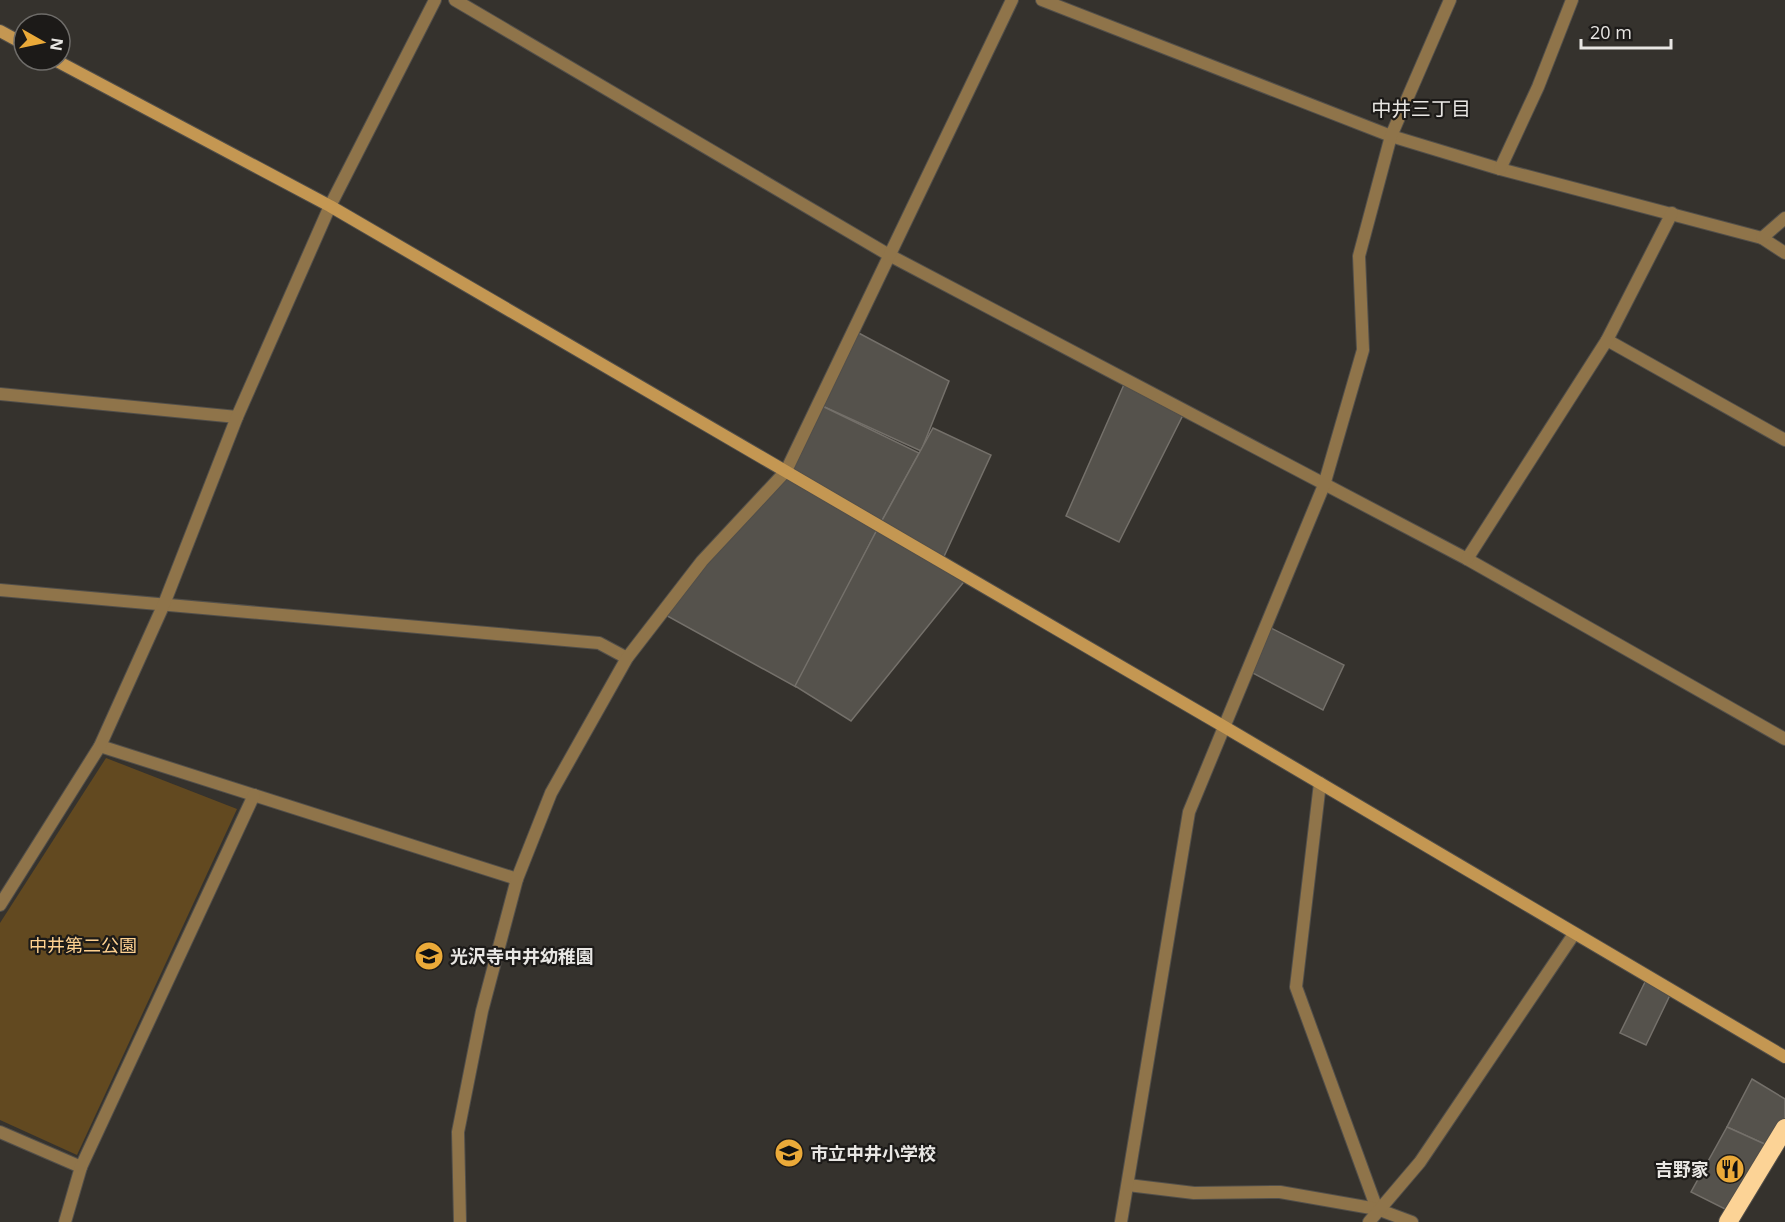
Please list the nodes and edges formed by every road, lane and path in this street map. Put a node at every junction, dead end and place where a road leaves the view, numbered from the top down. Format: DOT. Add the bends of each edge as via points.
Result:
graph roads {
  1 [pos="435,0"];
  2 [pos="455,0"];
  3 [pos="1012,0"];
  4 [pos="1042,0"];
  5 [pos="1450,0"];
  6 [pos="1572,0"];
  7 [pos="72,69"];
  8 [pos="1391,136"];
  9 [pos="1500,169"];
  10 [pos="330,206"];
  11 [pos="1672,213"];
  12 [pos="1785,218"];
  13 [pos="1762,238"];
  14 [pos="1785,253"];
  15 [pos="889,255"];
  16 [pos="1607,339"];
  17 [pos="0,394"];
  18 [pos="237,417"];
  19 [pos="1785,440"];
  20 [pos="786,471"];
  21 [pos="1324,484"];
  22 [pos="1467,559"];
  23 [pos="0,590"];
  24 [pos="164,604"];
  25 [pos="627,658"];
  26 [pos="1223,726"];
  27 [pos="1785,739"];
  28 [pos="100,746"];
  29 [pos="1320,783"];
  30 [pos="254,795"];
  31 [pos="517,879"];
  32 [pos="0,905"];
  33 [pos="1574,934"];
  34 [pos="1785,1057"];
  35 [pos="1785,1128"];
  36 [pos="0,1132"];
  37 [pos="81,1167"];
  38 [pos="1128,1185"];
  39 [pos="1377,1209"];
  40 [pos="65,1222"];
  41 [pos="460,1222"];
  42 [pos="1121,1222"];
  43 [pos="1369,1222"];
  44 [pos="1412,1222"];
  45 [pos="1728,1222"];
  1 -- 10 [label="street"];
  2 -- 15 [label="street"];
  3 -- 15 [label="street"];
  4 -- 8 [label="street"];
  5 -- 8 [label="street"];
  6 -- 9 [label="street"];
  7 -- 10 [label="street"];
  8 -- 9 [label="street"];
  8 -- 21 [label="street" via="1359,256 1363,350"];
  9 -- 11 [label="street"];
  10 -- 18 [label="street"];
  10 -- 20 [label="street"];
  11 -- 13 [label="street"];
  11 -- 16 [label="street"];
  12 -- 13 [label="street"];
  13 -- 14 [label="street"];
  15 -- 20 [label="street"];
  15 -- 21 [label="street"];
  16 -- 19 [label="street"];
  16 -- 22 [label="street"];
  17 -- 18 [label="street"];
  18 -- 24 [label="street"];
  20 -- 25 [label="street" via="702,561"];
  20 -- 26 [label="street"];
  21 -- 22 [label="street"];
  21 -- 26 [label="street"];
  22 -- 27 [label="street"];
  23 -- 24 [label="street"];
  24 -- 25 [label="street" via="599,643"];
  24 -- 28 [label="street"];
  25 -- 31 [label="street" via="551,793"];
  26 -- 29 [label="street"];
  26 -- 38 [label="street" via="1189,812"];
  28 -- 30 [label="street"];
  28 -- 32 [label="street"];
  29 -- 33 [label="street"];
  29 -- 39 [label="street" via="1296,987"];
  30 -- 31 [label="street"];
  30 -- 37 [label="street"];
  31 -- 41 [label="street" via="482,1011 458,1132"];
  33 -- 34 [label="street"];
  33 -- 39 [label="street" via="1420,1162"];
  35 -- 45 [label="highway"];
  36 -- 37 [label="street"];
  37 -- 40 [label="street"];
  38 -- 39 [label="street" via="1194,1192 1280,1192"];
  38 -- 42 [label="street"];
  39 -- 43 [label="street"];
  39 -- 44 [label="street"];
}
